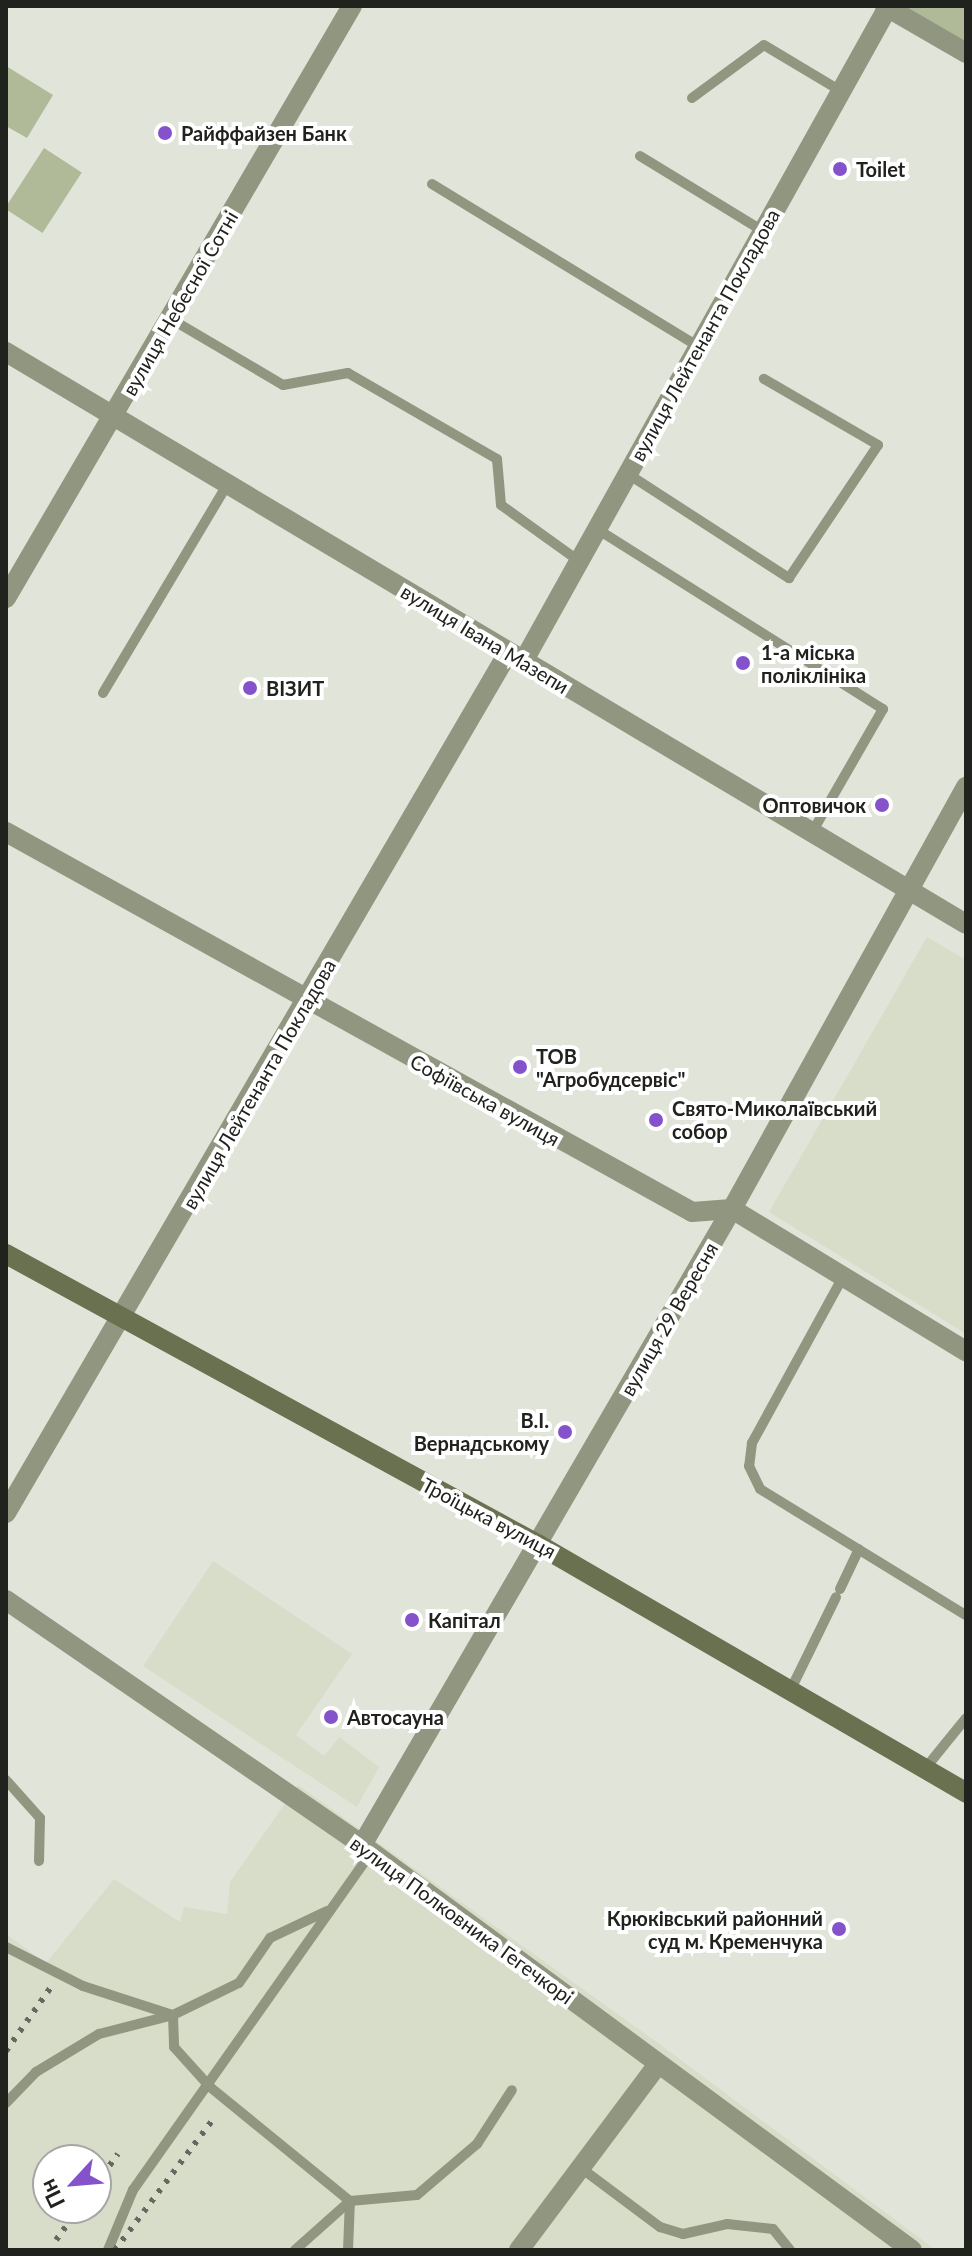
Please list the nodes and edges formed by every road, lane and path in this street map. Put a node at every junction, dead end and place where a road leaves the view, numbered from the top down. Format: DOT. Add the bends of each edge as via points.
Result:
graph roads {
  1 [pos="352,6"];
  2 [pos="886,7"];
  3 [pos="966,53"];
  4 [pos="841,91"];
  5 [pos="692,98"];
  6 [pos="640,156"];
  7 [pos="432,184"];
  8 [pos="763,231"];
  9 [pos="171,319"];
  10 [pos="699,347"];
  11 [pos="6,352"];
  12 [pos="764,379"];
  13 [pos="114,417"];
  14 [pos="628,474"];
  15 [pos="227,485"];
  16 [pos="597,529"];
  17 [pos="579,561"];
  18 [pos="6,598"];
  19 [pos="516,658"];
  20 [pos="103,693"];
  21 [pos="966,786"];
  22 [pos="6,832"];
  23 [pos="811,834"];
  24 [pos="905,890"];
  25 [pos="966,924"];
  26 [pos="305,1002"];
  27 [pos="732,1209"];
  28 [pos="6,1254"];
  29 [pos="844,1275"];
  30 [pos="124,1322"];
  31 [pos="966,1351"];
  32 [pos="6,1513"];
  33 [pos="539,1545"];
  34 [pos="859,1549"];
  35 [pos="6,1600"];
  36 [pos="966,1615"];
  37 [pos="792,1687"];
  38 [pos="966,1718"];
  39 [pos="928,1765"];
  40 [pos="6,1780"];
  41 [pos="966,1793"];
  42 [pos="366,1849"];
  43 [pos="39,1861"];
  44 [pos="329,1911"];
  45 [pos="6,1947"];
  46 [pos="173,2015"];
  47 [pos="658,2064"];
  48 [pos="210,2087"];
  49 [pos="512,2090"];
  50 [pos="6,2103"];
  51 [pos="581,2168"];
  52 [pos="350,2201"];
  53 [pos="108,2250"];
  54 [pos="295,2250"];
  55 [pos="348,2250"];
  56 [pos="519,2250"];
  57 [pos="790,2250"];
  58 [pos="912,2250"];
  1 -- 9 [label="street, вулиця Небесної Сотні"];
  2 -- 3 [label="street"];
  2 -- 4 [label="street, вулиця Лейтенанта Покладова"];
  4 -- 5 [label="lane" via="764,45"];
  4 -- 8 [label="street, вулиця Лейтенанта Покладова"];
  6 -- 8 [label="lane"];
  7 -- 10 [label="lane"];
  8 -- 10 [label="street, вулиця Лейтенанта Покладова"];
  9 -- 13 [label="street, вулиця Небесної Сотні"];
  9 -- 17 [label="lane" via="283,385 348,373 497,459 501,505"];
  10 -- 14 [label="street, вулиця Лейтенанта Покладова"];
  11 -- 13 [label="street, вулиця Івана Мазепи"];
  12 -- 14 [label="lane" via="878,445 789,578"];
  13 -- 15 [label="street, вулиця Івана Мазепи"];
  13 -- 18 [label="street, вулиця Небесної Сотні"];
  14 -- 16 [label="street, вулиця Лейтенанта Покладова"];
  15 -- 19 [label="street, вулиця Івана Мазепи"];
  15 -- 20 [label="lane"];
  16 -- 17 [label="street, вулиця Лейтенанта Покладова"];
  16 -- 23 [label="lane" via="883,709"];
  17 -- 19 [label="street, вулиця Лейтенанта Покладова"];
  19 -- 23 [label="street, вулиця Івана Мазепи"];
  19 -- 26 [label="street, вулиця Лейтенанта Покладова"];
  21 -- 24 [label="street, вулиця 29 Вересня"];
  22 -- 26 [label="street, Софіївська вулиця"];
  23 -- 24 [label="street, вулиця Івана Мазепи"];
  24 -- 25 [label="street, вулиця Івана Мазепи"];
  24 -- 27 [label="street, вулиця 29 Вересня"];
  26 -- 27 [label="street, Софіївська вулиця" via="692,1212"];
  26 -- 30 [label="street, вулиця Лейтенанта Покладова"];
  27 -- 29 [label="street"];
  27 -- 33 [label="street, вулиця 29 Вересня"];
  28 -- 30 [label="main road, Троїцька вулиця"];
  29 -- 31 [label="street"];
  29 -- 34 [label="lane" via="752,1443 749,1466 760,1489"];
  30 -- 32 [label="street, вулиця Лейтенанта Покладова"];
  30 -- 33 [label="main road, Троїцька вулиця"];
  33 -- 37 [label="main road, Троїцька вулиця"];
  33 -- 42 [label="street, вулиця 29 Вересня"];
  34 -- 36 [label="lane"];
  34 -- 37 [label="lane"];
  35 -- 42 [label="street, вулиця Полковника Гегечкорі"];
  37 -- 39 [label="main road, Троїцька вулиця"];
  38 -- 39 [label="lane"];
  39 -- 41 [label="main road, Троїцька вулиця"];
  40 -- 43 [label="lane" via="40,1818"];
  42 -- 44 [label="lane"];
  42 -- 47 [label="street, вулиця Полковника Гегечкорі"];
  44 -- 46 [label="lane" via="270,1938 239,1983"];
  44 -- 48 [label="lane"];
  45 -- 46 [label="lane" via="83,1986"];
  46 -- 48 [label="lane" via="174,2047"];
  46 -- 50 [label="lane" via="99,2034 36,2072"];
  47 -- 51 [label="street"];
  47 -- 58 [label="street, вулиця Полковника Гегечкорі"];
  48 -- 52 [label="lane"];
  48 -- 53 [label="lane" via="133,2190"];
  49 -- 52 [label="lane" via="477,2144 417,2195"];
  51 -- 56 [label="street"];
  51 -- 57 [label="lane" via="660,2227 683,2234 727,2224 773,2229"];
  52 -- 54 [label="lane"];
  52 -- 55 [label="lane"];
}
